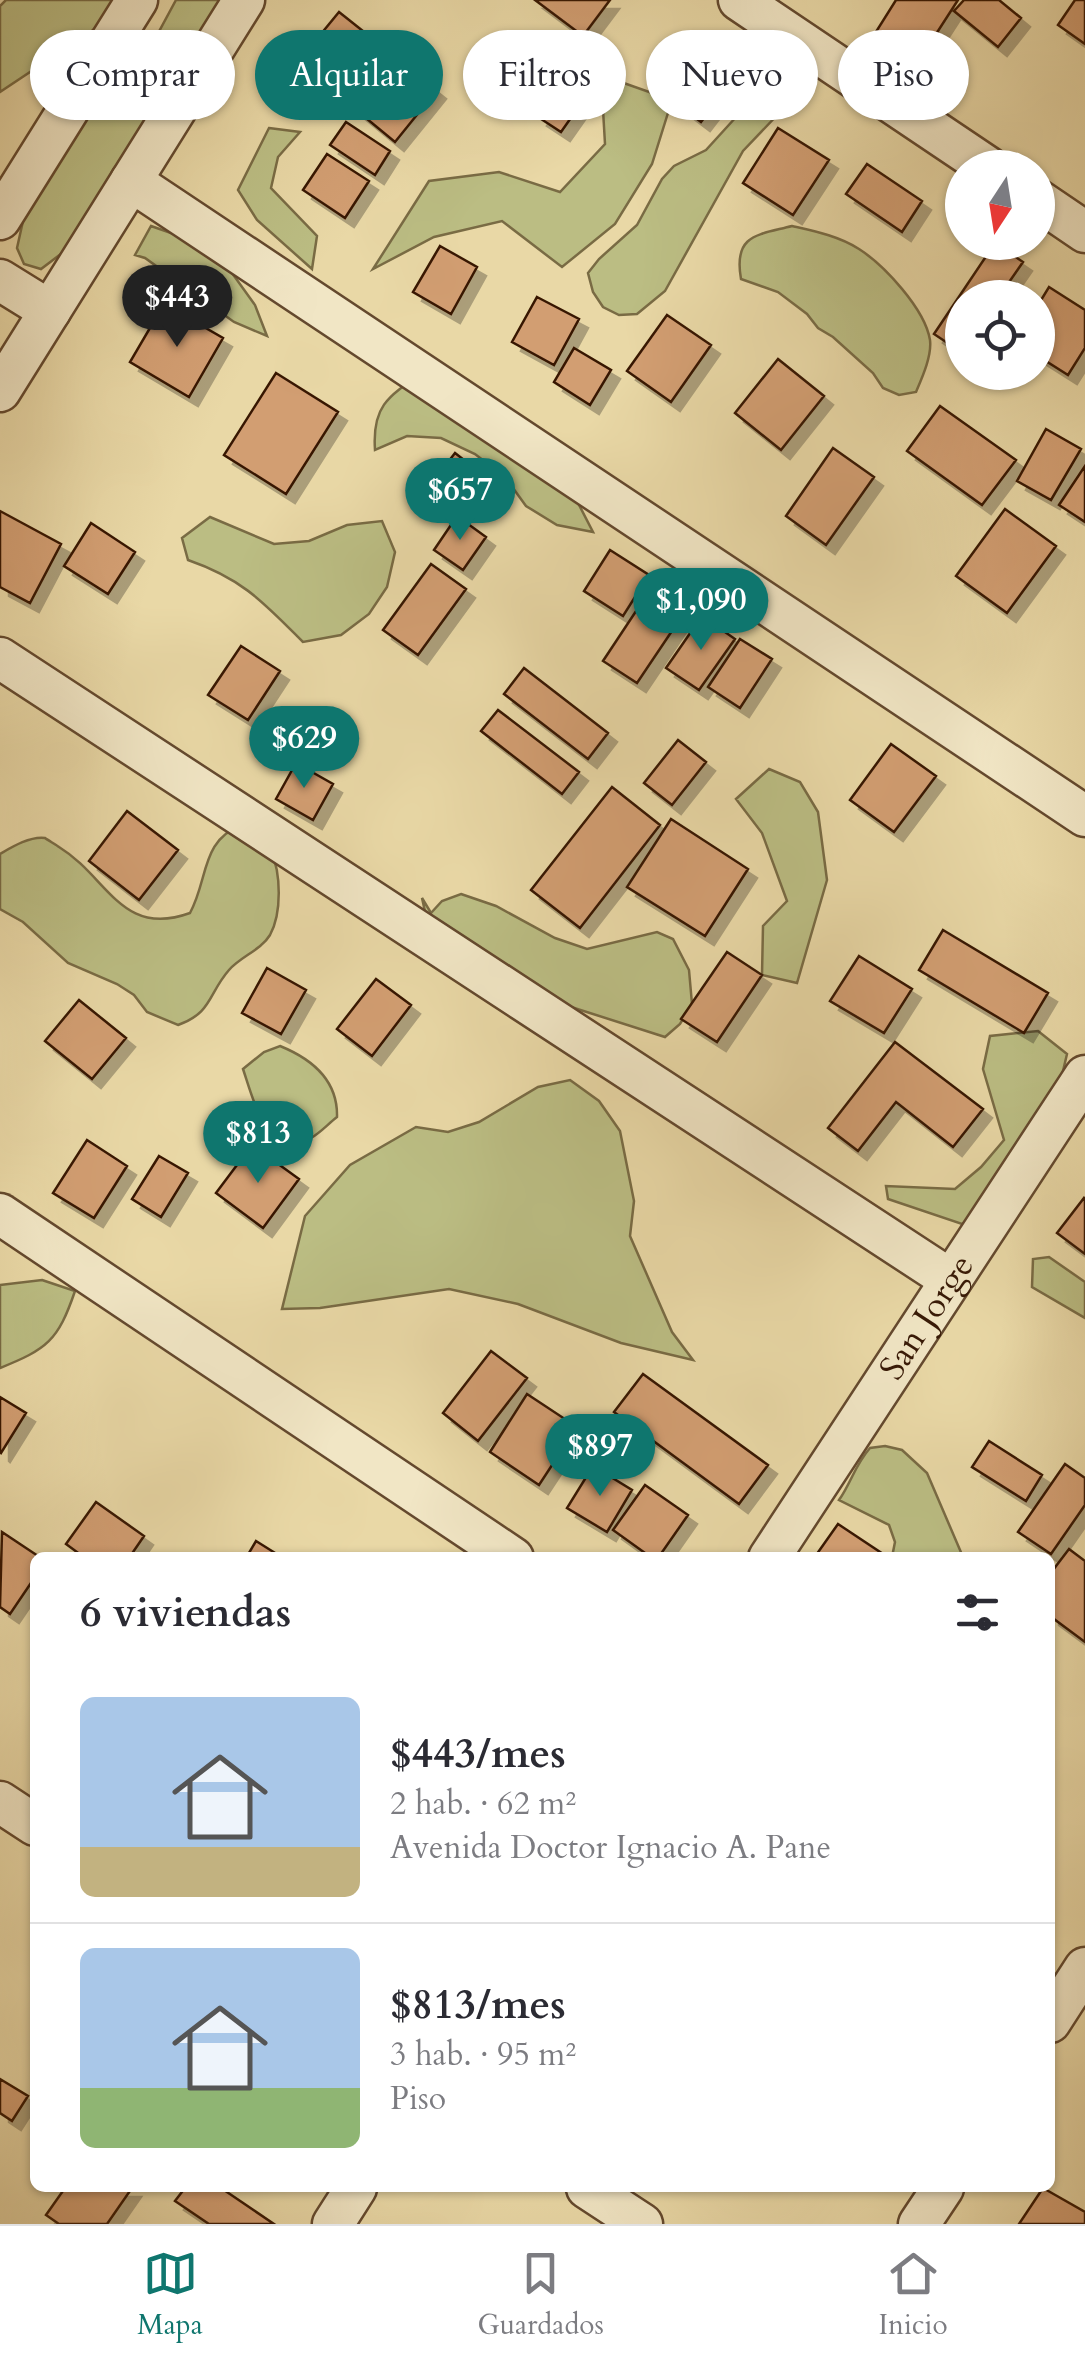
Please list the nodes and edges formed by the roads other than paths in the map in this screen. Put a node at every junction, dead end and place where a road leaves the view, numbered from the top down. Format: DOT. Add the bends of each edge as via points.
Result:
graph roads {
  1 [pos="137,0"];
  2 [pos="244,0"];
  3 [pos="739,0"];
  4 [pos="961,150"];
  5 [pos="131,180"];
  6 [pos="1055,212"];
  7 [pos="0,219"];
  8 [pos="1085,232"];
  9 [pos="0,280"];
  10 [pos="50,311"];
  11 [pos="0,391"];
  12 [pos="0,658"];
  13 [pos="1085,816"];
  14 [pos="1085,1076"];
  15 [pos="1074,1118"];
  16 [pos="0,1214"];
  17 [pos="952,1280"];
  18 [pos="504,1552"];
  19 [pos="774,1552"];
  20 [pos="0,1802"];
  21 [pos="30,1822"];
  22 [pos="1085,1968"];
  23 [pos="1055,2014"];
  24 [pos="353,2192"];
  25 [pos="593,2192"];
  26 [pos="940,2192"];
  27 [pos="332,2224"];
  28 [pos="642,2224"];
  29 [pos="919,2224"];
  1 -- 7 [label="street"];
  2 -- 5 [label="street"];
  3 -- 4 [label="street"];
  5 -- 10 [label="street"];
  5 -- 13 [label="street"];
  6 -- 8 [label="street"];
  9 -- 10 [label="street"];
  10 -- 11 [label="street"];
  12 -- 17 [label="street"];
  14 -- 15 [label="street, San Jorge"];
  15 -- 17 [label="street, San Jorge"];
  16 -- 18 [label="street"];
  17 -- 19 [label="street, San Jorge"];
  20 -- 21 [label="street"];
  22 -- 23 [label="street"];
  24 -- 27 [label="street"];
  25 -- 28 [label="street"];
  26 -- 29 [label="street"];
}
